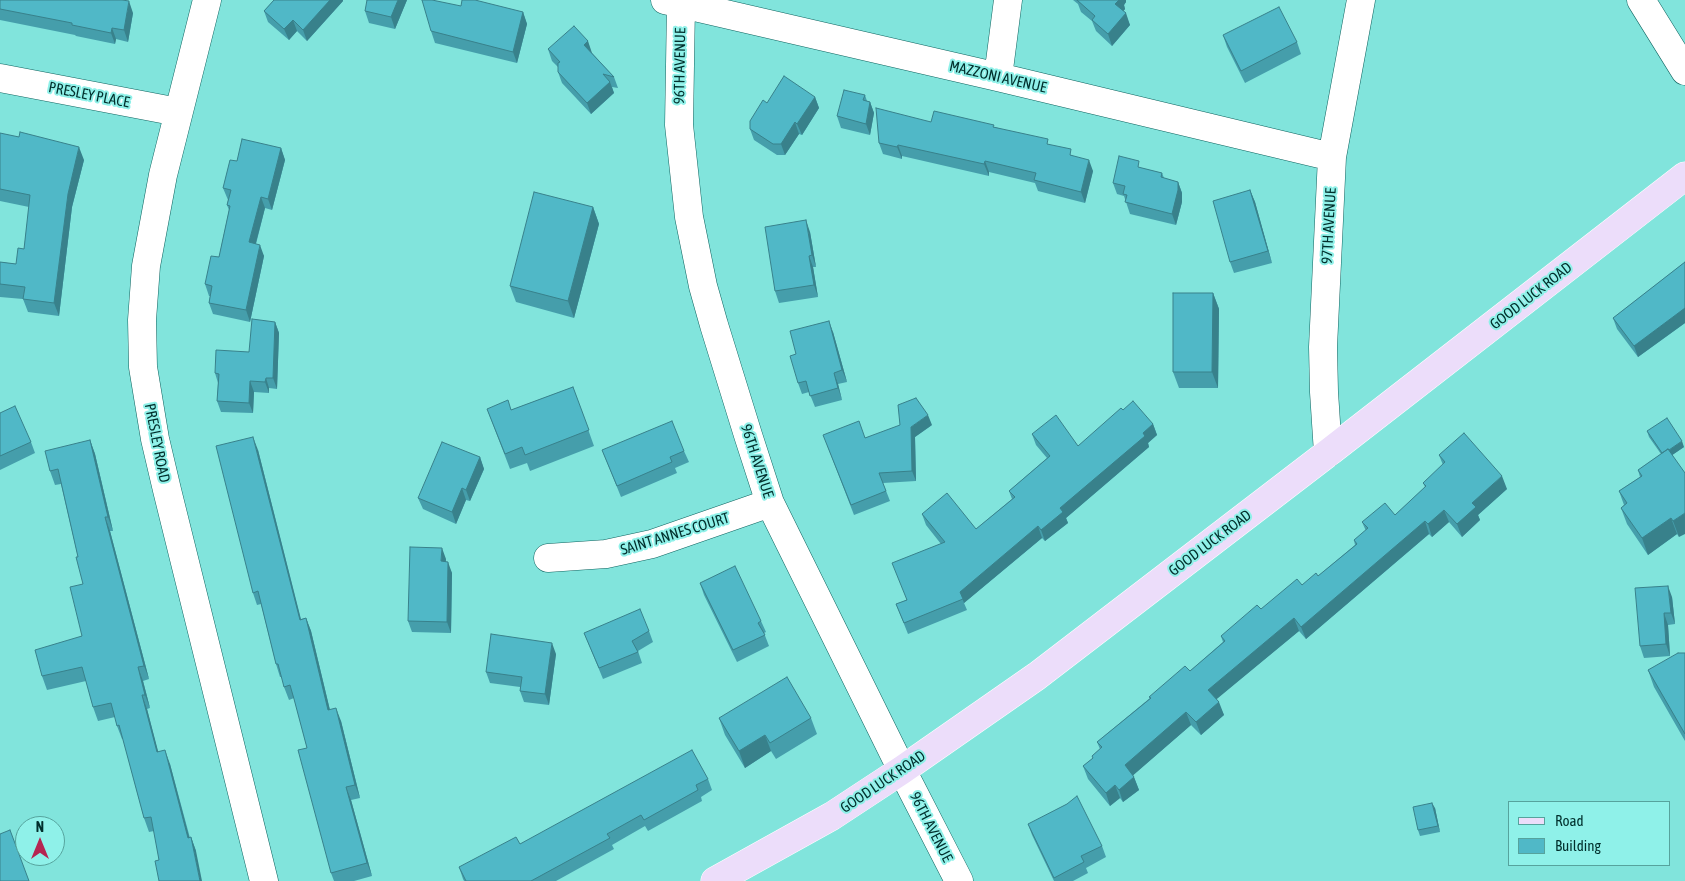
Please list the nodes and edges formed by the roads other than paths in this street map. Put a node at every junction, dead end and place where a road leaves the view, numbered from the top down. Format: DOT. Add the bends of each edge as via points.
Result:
graph roads {
  1 [pos="207,0"];
  2 [pos="1008,0"];
  3 [pos="1360,0"];
  4 [pos="672,3"];
  5 [pos="1651,4"];
  6 [pos="1685,71"];
  7 [pos="998,76"];
  8 [pos="0,78"];
  9 [pos="178,112"];
  10 [pos="1332,157"];
  11 [pos="1685,176"];
  12 [pos="1328,454"];
  13 [pos="770,503"];
  14 [pos="548,558"];
  15 [pos="902,770"];
  16 [pos="264,881"];
  17 [pos="715,881"];
  18 [pos="959,881"];
  1 -- 9 [label="street, PRESLEY ROAD"];
  2 -- 7 [label="street"];
  3 -- 10 [label="street, 97TH AVENUE"];
  4 -- 7 [label="street, MAZZONI AVENUE"];
  4 -- 13 [label="street, 96TH AVENUE" via="679,125 689,217 714,325"];
  5 -- 6 [label="street"];
  7 -- 10 [label="street, MAZZONI AVENUE"];
  8 -- 9 [label="street, PRESLEY PLACE"];
  9 -- 16 [label="street, PRESLEY ROAD" via="146,266 143,367 167,490"];
  10 -- 12 [label="street, 97TH AVENUE" via="1323,347"];
  11 -- 12 [label="main road, GOOD LUCK ROAD"];
  12 -- 15 [label="main road, GOOD LUCK ROAD" via="1037,676"];
  13 -- 14 [label="street, SAINT ANNES COURT" via="652,544 606,554"];
  13 -- 15 [label="street, 96TH AVENUE"];
  15 -- 17 [label="main road, GOOD LUCK ROAD" via="832,816"];
  15 -- 18 [label="street, 96TH AVENUE"];
}
